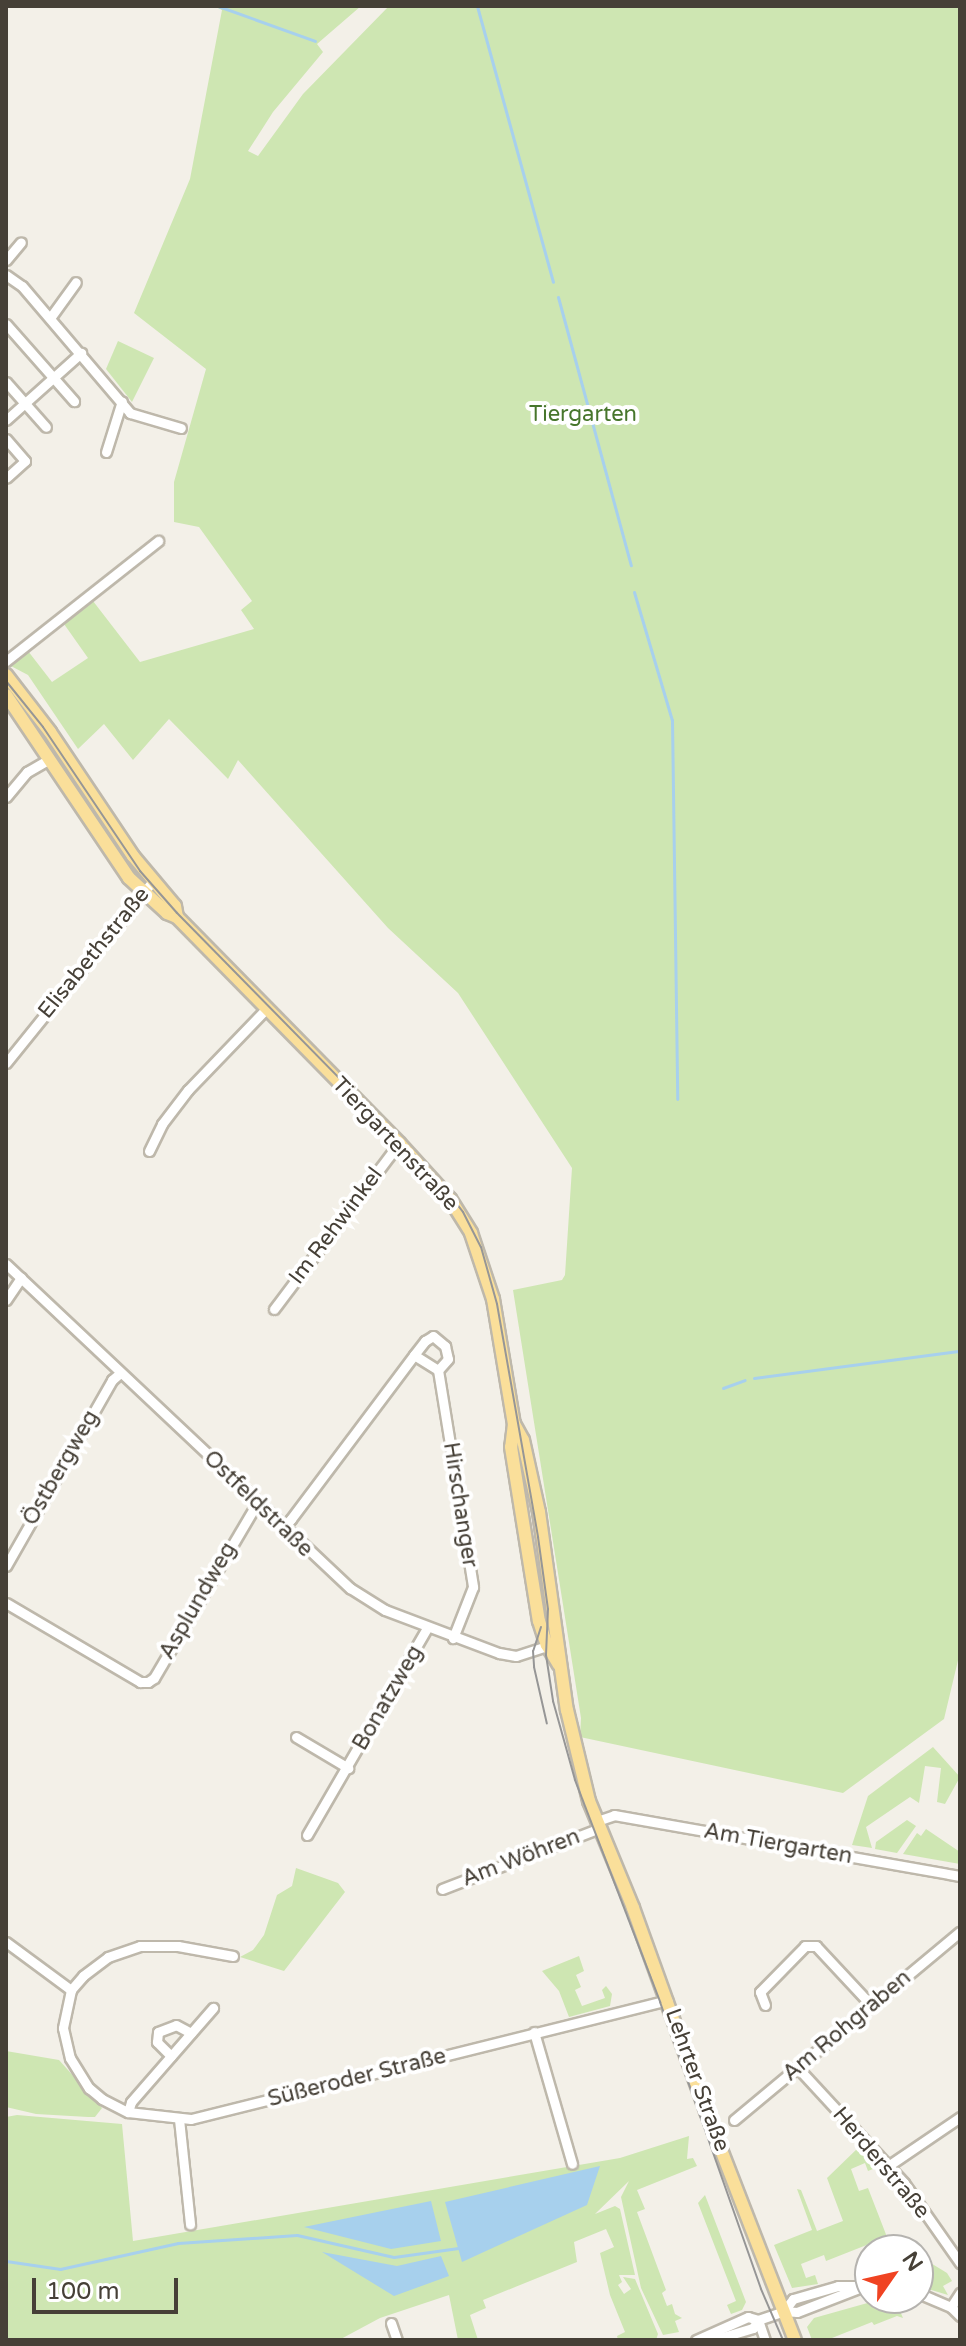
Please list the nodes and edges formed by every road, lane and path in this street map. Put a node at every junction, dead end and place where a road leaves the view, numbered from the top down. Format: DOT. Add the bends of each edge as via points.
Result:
graph roads {
  1 [pos="21,242"];
  2 [pos="6,260"];
  3 [pos="6,275"];
  4 [pos="76,282"];
  5 [pos="50,318"];
  6 [pos="6,324"];
  7 [pos="81,353"];
  8 [pos="54,377"];
  9 [pos="6,382"];
  10 [pos="74,401"];
  11 [pos="122,401"];
  12 [pos="25,403"];
  13 [pos="6,420"];
  14 [pos="46,427"];
  15 [pos="181,428"];
  16 [pos="6,439"];
  17 [pos="106,452"];
  18 [pos="6,478"];
  19 [pos="158,541"];
  20 [pos="6,661"];
  21 [pos="6,675"];
  22 [pos="6,695"];
  23 [pos="48,760"];
  24 [pos="6,797"];
  25 [pos="153,881"];
  26 [pos="143,891"];
  27 [pos="177,917"];
  28 [pos="267,1008"];
  29 [pos="6,1063"];
  30 [pos="399,1143"];
  31 [pos="149,1151"];
  32 [pos="6,1264"];
  33 [pos="21,1278"];
  34 [pos="6,1300"];
  35 [pos="274,1309"];
  36 [pos="414,1355"];
  37 [pos="438,1370"];
  38 [pos="120,1373"];
  39 [pos="257,1503"];
  40 [pos="283,1528"];
  41 [pos="6,1566"];
  42 [pos="6,1603"];
  43 [pos="427,1628"];
  44 [pos="453,1638"];
  45 [pos="552,1644"];
  46 [pos="296,1737"];
  47 [pos="348,1768"];
  48 [pos="599,1824"];
  49 [pos="307,1835"];
  50 [pos="960,1876"];
  51 [pos="442,1889"];
  52 [pos="960,1932"];
  53 [pos="6,1942"];
  54 [pos="233,1956"];
  55 [pos="71,1990"];
  56 [pos="667,2000"];
  57 [pos="765,2005"];
  58 [pos="871,2005"];
  59 [pos="213,2008"];
  60 [pos="534,2032"];
  61 [pos="191,2033"];
  62 [pos="171,2056"];
  63 [pos="797,2067"];
  64 [pos="128,2112"];
  65 [pos="960,2117"];
  66 [pos="179,2119"];
  67 [pos="734,2120"];
  68 [pos="572,2164"];
  69 [pos="888,2166"];
  70 [pos="190,2224"];
  71 [pos="960,2263"];
  72 [pos="854,2286"];
  73 [pos="960,2293"];
  74 [pos="934,2300"];
  75 [pos="951,2307"];
  76 [pos="784,2311"];
  77 [pos="960,2316"];
  78 [pos="758,2320"];
  79 [pos="391,2323"];
  80 [pos="397,2340"];
  81 [pos="696,2340"];
  82 [pos="713,2340"];
  83 [pos="765,2340"];
  84 [pos="795,2340"];
  1 -- 2 [label="street"];
  3 -- 5 [label="street"];
  4 -- 5 [label="street"];
  5 -- 7 [label="street"];
  6 -- 8 [label="street"];
  7 -- 8 [label="street"];
  7 -- 11 [label="street"];
  8 -- 10 [label="street"];
  8 -- 12 [label="street"];
  9 -- 12 [label="street"];
  11 -- 15 [label="street" via="130,413"];
  11 -- 17 [label="street"];
  12 -- 13 [label="street"];
  12 -- 14 [label="street"];
  16 -- 18 [label="street" via="25,461"];
  19 -- 20 [label="street"];
  21 -- 25 [label="main road, Tiergartenstraße"];
  22 -- 23 [label="main road, Tiergartenstraße"];
  23 -- 24 [label="street" via="27,772"];
  23 -- 26 [label="main road, Tiergartenstraße" via="96,834"];
  25 -- 26 [label="street, Elisabethstraße"];
  25 -- 27 [label="main road, Tiergartenstraße" via="175,906"];
  26 -- 27 [label="main road, Tiergartenstraße"];
  26 -- 29 [label="street, Elisabethstraße"];
  27 -- 28 [label="main road, Tiergartenstraße"];
  28 -- 30 [label="main road, Tiergartenstraße"];
  28 -- 31 [label="street" via="188,1090"];
  30 -- 35 [label="street, Im Rehwinkel"];
  30 -- 45 [label="main road, Tiergartenstraße" via="450,1199 480,1251 514,1424 523,1440 539,1512"];
  32 -- 33 [label="street, Ostfeldstraße"];
  33 -- 34 [label="street"];
  33 -- 38 [label="street, Ostfeldstraße"];
  36 -- 37 [label="street"];
  36 -- 37 [label="street, Hirschanger" via="433,1336 445,1346 448,1359"];
  36 -- 40 [label="street"];
  37 -- 44 [label="street, Hirschanger" via="473,1587"];
  38 -- 39 [label="street, Ostfeldstraße"];
  38 -- 41 [label="street, Östbergweg"];
  39 -- 40 [label="street, Ostfeldstraße"];
  39 -- 42 [label="street, Asplundweg" via="148,1682"];
  40 -- 43 [label="street, Ostfeldstraße" via="350,1588"];
  43 -- 44 [label="street, Ostfeldstraße"];
  43 -- 47 [label="street, Bonatzweg"];
  44 -- 45 [label="street, Ostfeldstraße" via="516,1656"];
  45 -- 48 [label="main road, Tiergartenstraße"];
  46 -- 47 [label="street, Bonatzweg"];
  47 -- 49 [label="street, Bonatzweg"];
  48 -- 50 [label="street, Am Tiergarten" via="614,1815"];
  48 -- 51 [label="street, Am Wöhren"];
  48 -- 56 [label="main road, Lehrter Straße"];
  52 -- 58 [label="street, Am Rohgraben"];
  53 -- 55 [label="street"];
  54 -- 55 [label="street" via="178,1946 140,1946 108,1957"];
  55 -- 64 [label="street" via="63,2028 70,2058 89,2088"];
  56 -- 60 [label="street, Süßeroder Straße"];
  56 -- 76 [label="main road, Lehrter Straße"];
  57 -- 58 [label="street" via="760,1992 805,1946 816,1946"];
  58 -- 63 [label="street, Am Rohgraben"];
  59 -- 61 [label="street"];
  60 -- 66 [label="street, Süßeroder Straße"];
  60 -- 68 [label="street"];
  61 -- 62 [label="street"];
  61 -- 62 [label="street" via="176,2025 158,2032 157,2042"];
  62 -- 64 [label="street"];
  63 -- 67 [label="street, Am Rohgraben"];
  63 -- 69 [label="street, Herderstraße"];
  64 -- 66 [label="street, Süßeroder Straße"];
  65 -- 69 [label="street"];
  66 -- 70 [label="street"];
  69 -- 71 [label="street, Herderstraße"];
  72 -- 76 [label="street" via="793,2299"];
  73 -- 75 [label="street"];
  74 -- 75 [label="street"];
  75 -- 77 [label="street"];
  76 -- 78 [label="street"];
  76 -- 84 [label="main road, Lehrter Straße"];
  78 -- 81 [label="street" via="748,2317"];
  78 -- 82 [label="street" via="753,2328"];
  78 -- 83 [label="street"];
  79 -- 80 [label="street"];
}
